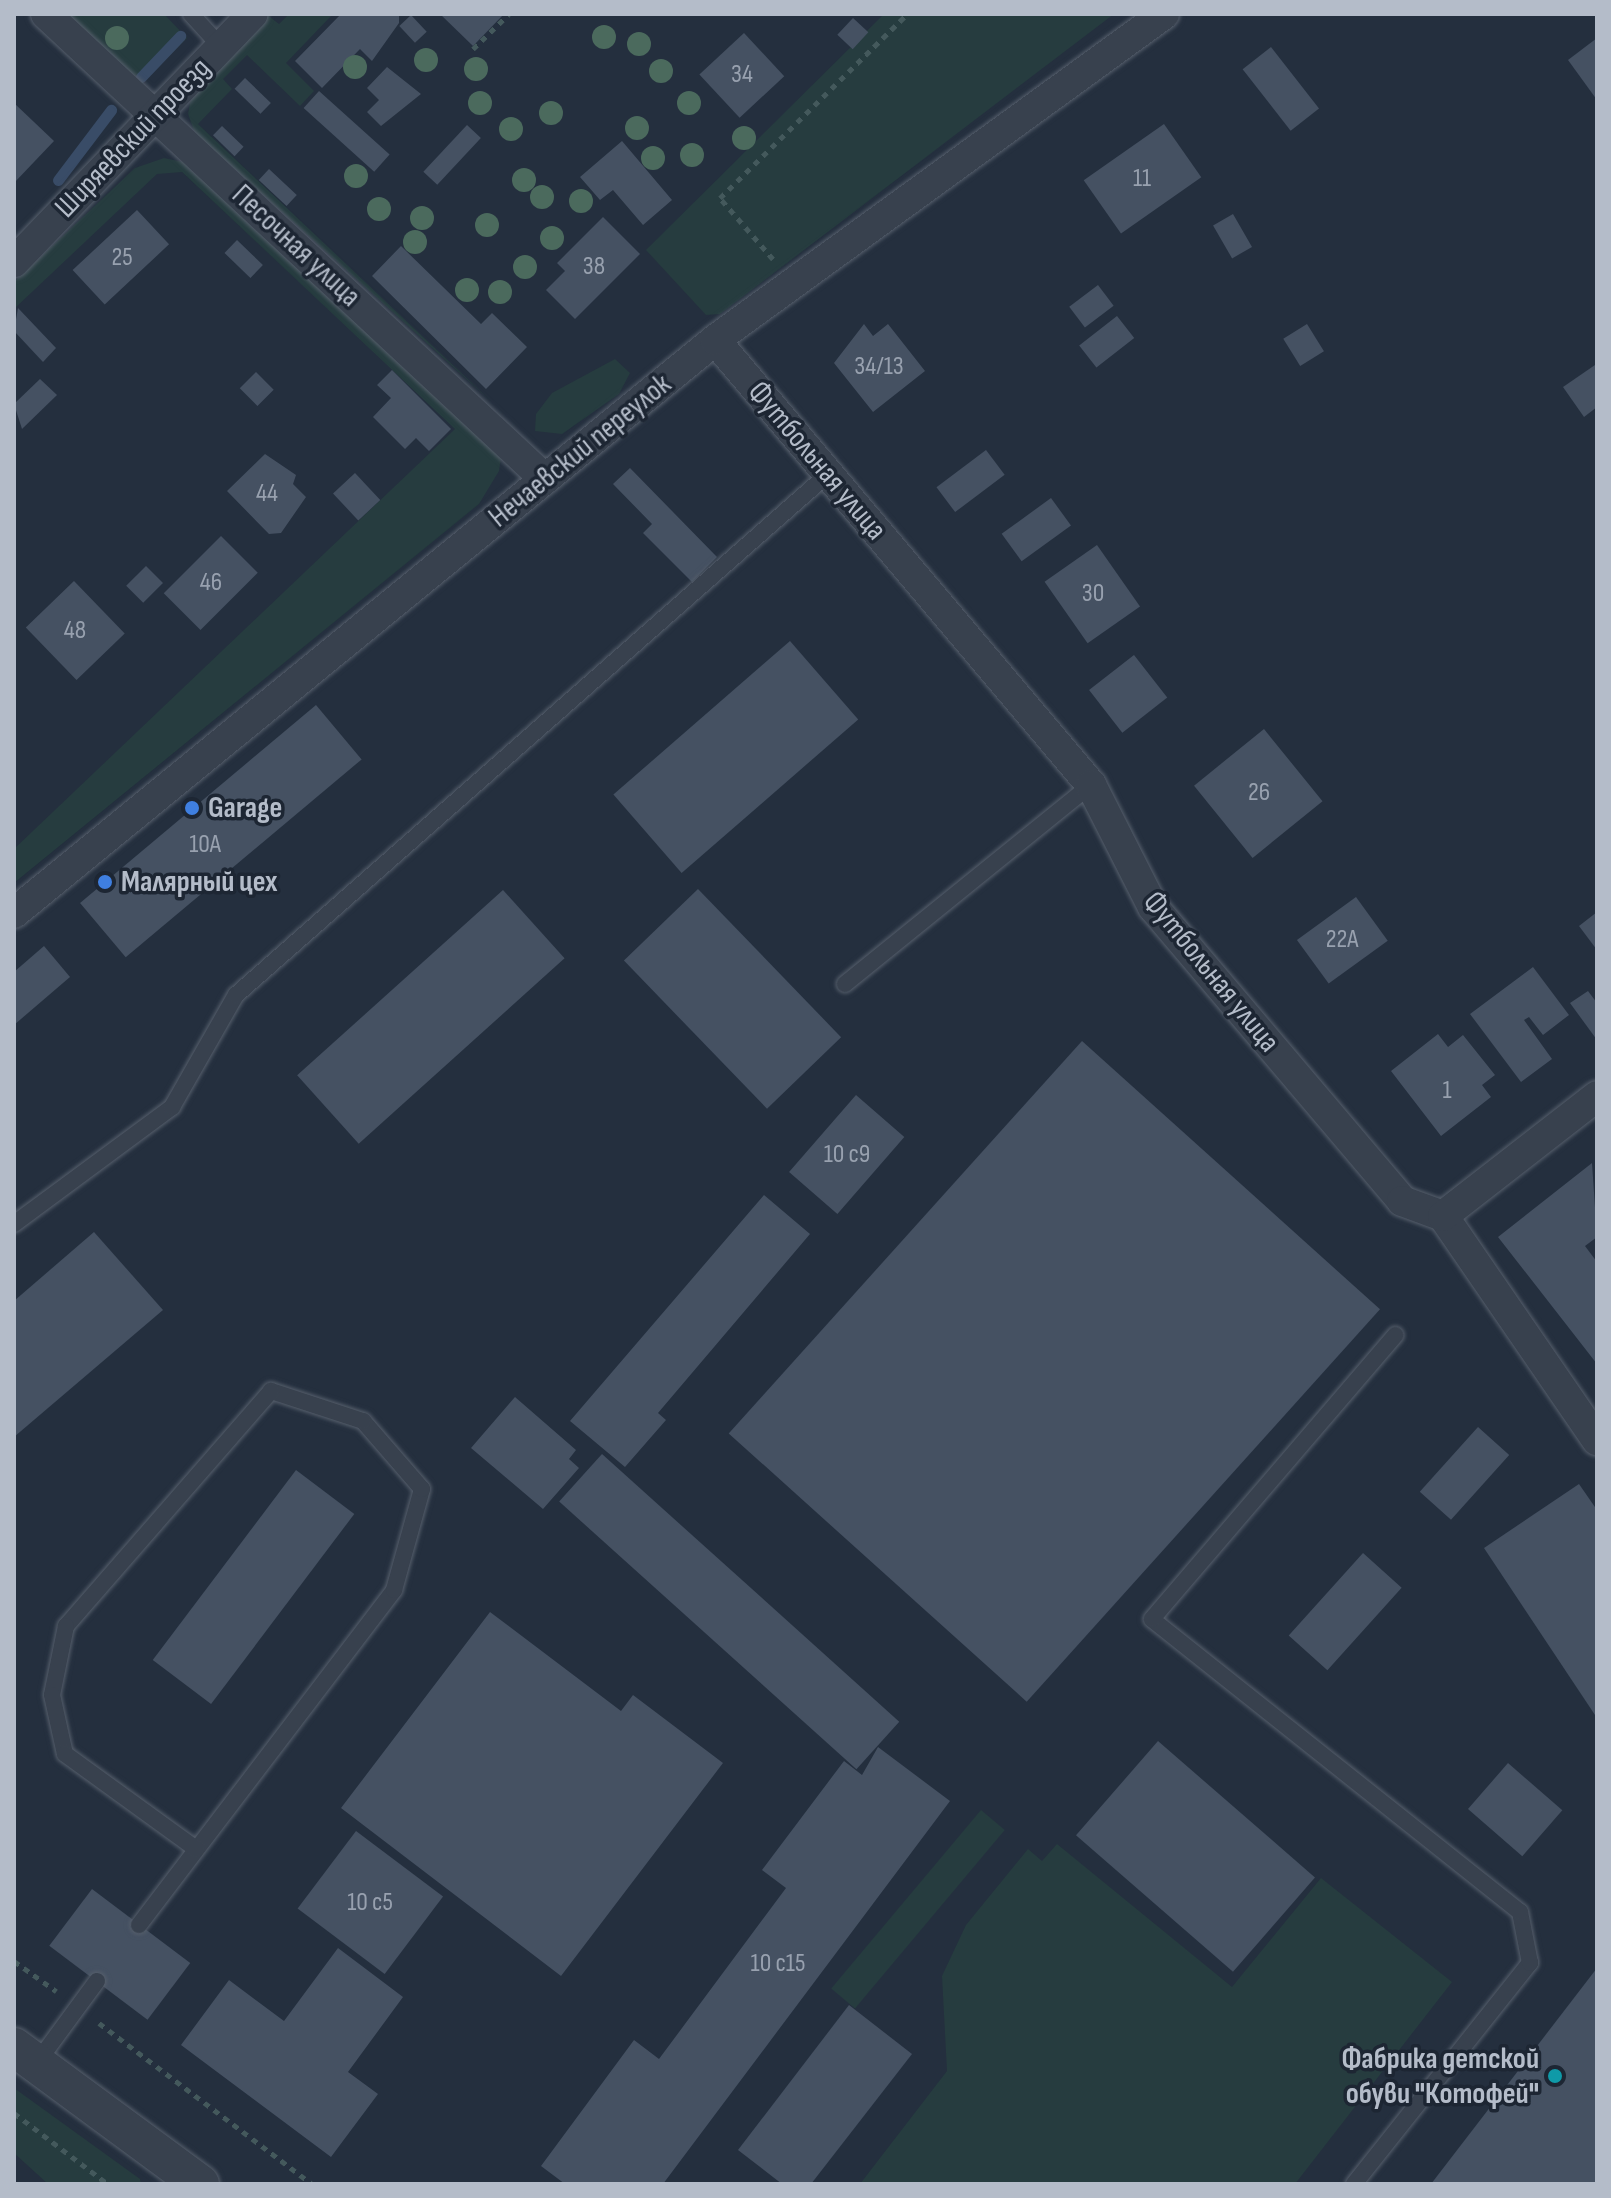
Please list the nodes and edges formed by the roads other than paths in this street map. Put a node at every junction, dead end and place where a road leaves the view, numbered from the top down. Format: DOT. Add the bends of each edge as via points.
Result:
graph roads {
  1 [pos="46,14"];
  2 [pos="191,14"];
  3 [pos="253,14"];
  4 [pos="1164,14"];
  5 [pos="221,47"];
  6 [pos="157,114"];
  7 [pos="14,262"];
  8 [pos="715,340"];
  9 [pos="828,474"];
  10 [pos="545,479"];
  11 [pos="1091,785"];
  12 [pos="14,913"];
  13 [pos="845,984"];
  14 [pos="1597,1096"];
  15 [pos="1443,1216"];
  16 [pos="14,1224"];
  17 [pos="1395,1335"];
  18 [pos="1597,1440"];
  19 [pos="196,1849"];
  20 [pos="139,1925"];
  21 [pos="97,1981"];
  22 [pos="25,2056"];
  23 [pos="200,2184"];
  24 [pos="1354,2184"];
  1 -- 6 [label="street, Песочная улица"];
  2 -- 5 [label="lane"];
  3 -- 5 [label="street, Ширяевский проезд"];
  4 -- 8 [label="street, Нечаевский переулок"];
  5 -- 6 [label="street, Ширяевский проезд"];
  6 -- 7 [label="street, Ширяевский проезд"];
  6 -- 10 [label="street, Песочная улица"];
  8 -- 9 [label="street, Футбольная улица"];
  8 -- 10 [label="street, Нечаевский переулок"];
  9 -- 11 [label="street, Футбольная улица"];
  9 -- 16 [label="lane" via="236,995 172,1107"];
  10 -- 12 [label="street, Нечаевский переулок"];
  11 -- 13 [label="lane"];
  11 -- 15 [label="street, Футбольная улица" via="1153,907 1402,1201"];
  14 -- 15 [label="street"];
  15 -- 18 [label="street"];
  17 -- 24 [label="lane" via="1152,1619 1520,1912 1530,1963"];
  19 -- 19 [label="lane" via="394,1590 422,1489 363,1421 271,1391 66,1626 52,1695 65,1754"];
  19 -- 20 [label="lane"];
  21 -- 22 [label="lane" via="78,2007"];
  22 -- 23 [label="street"];
}
